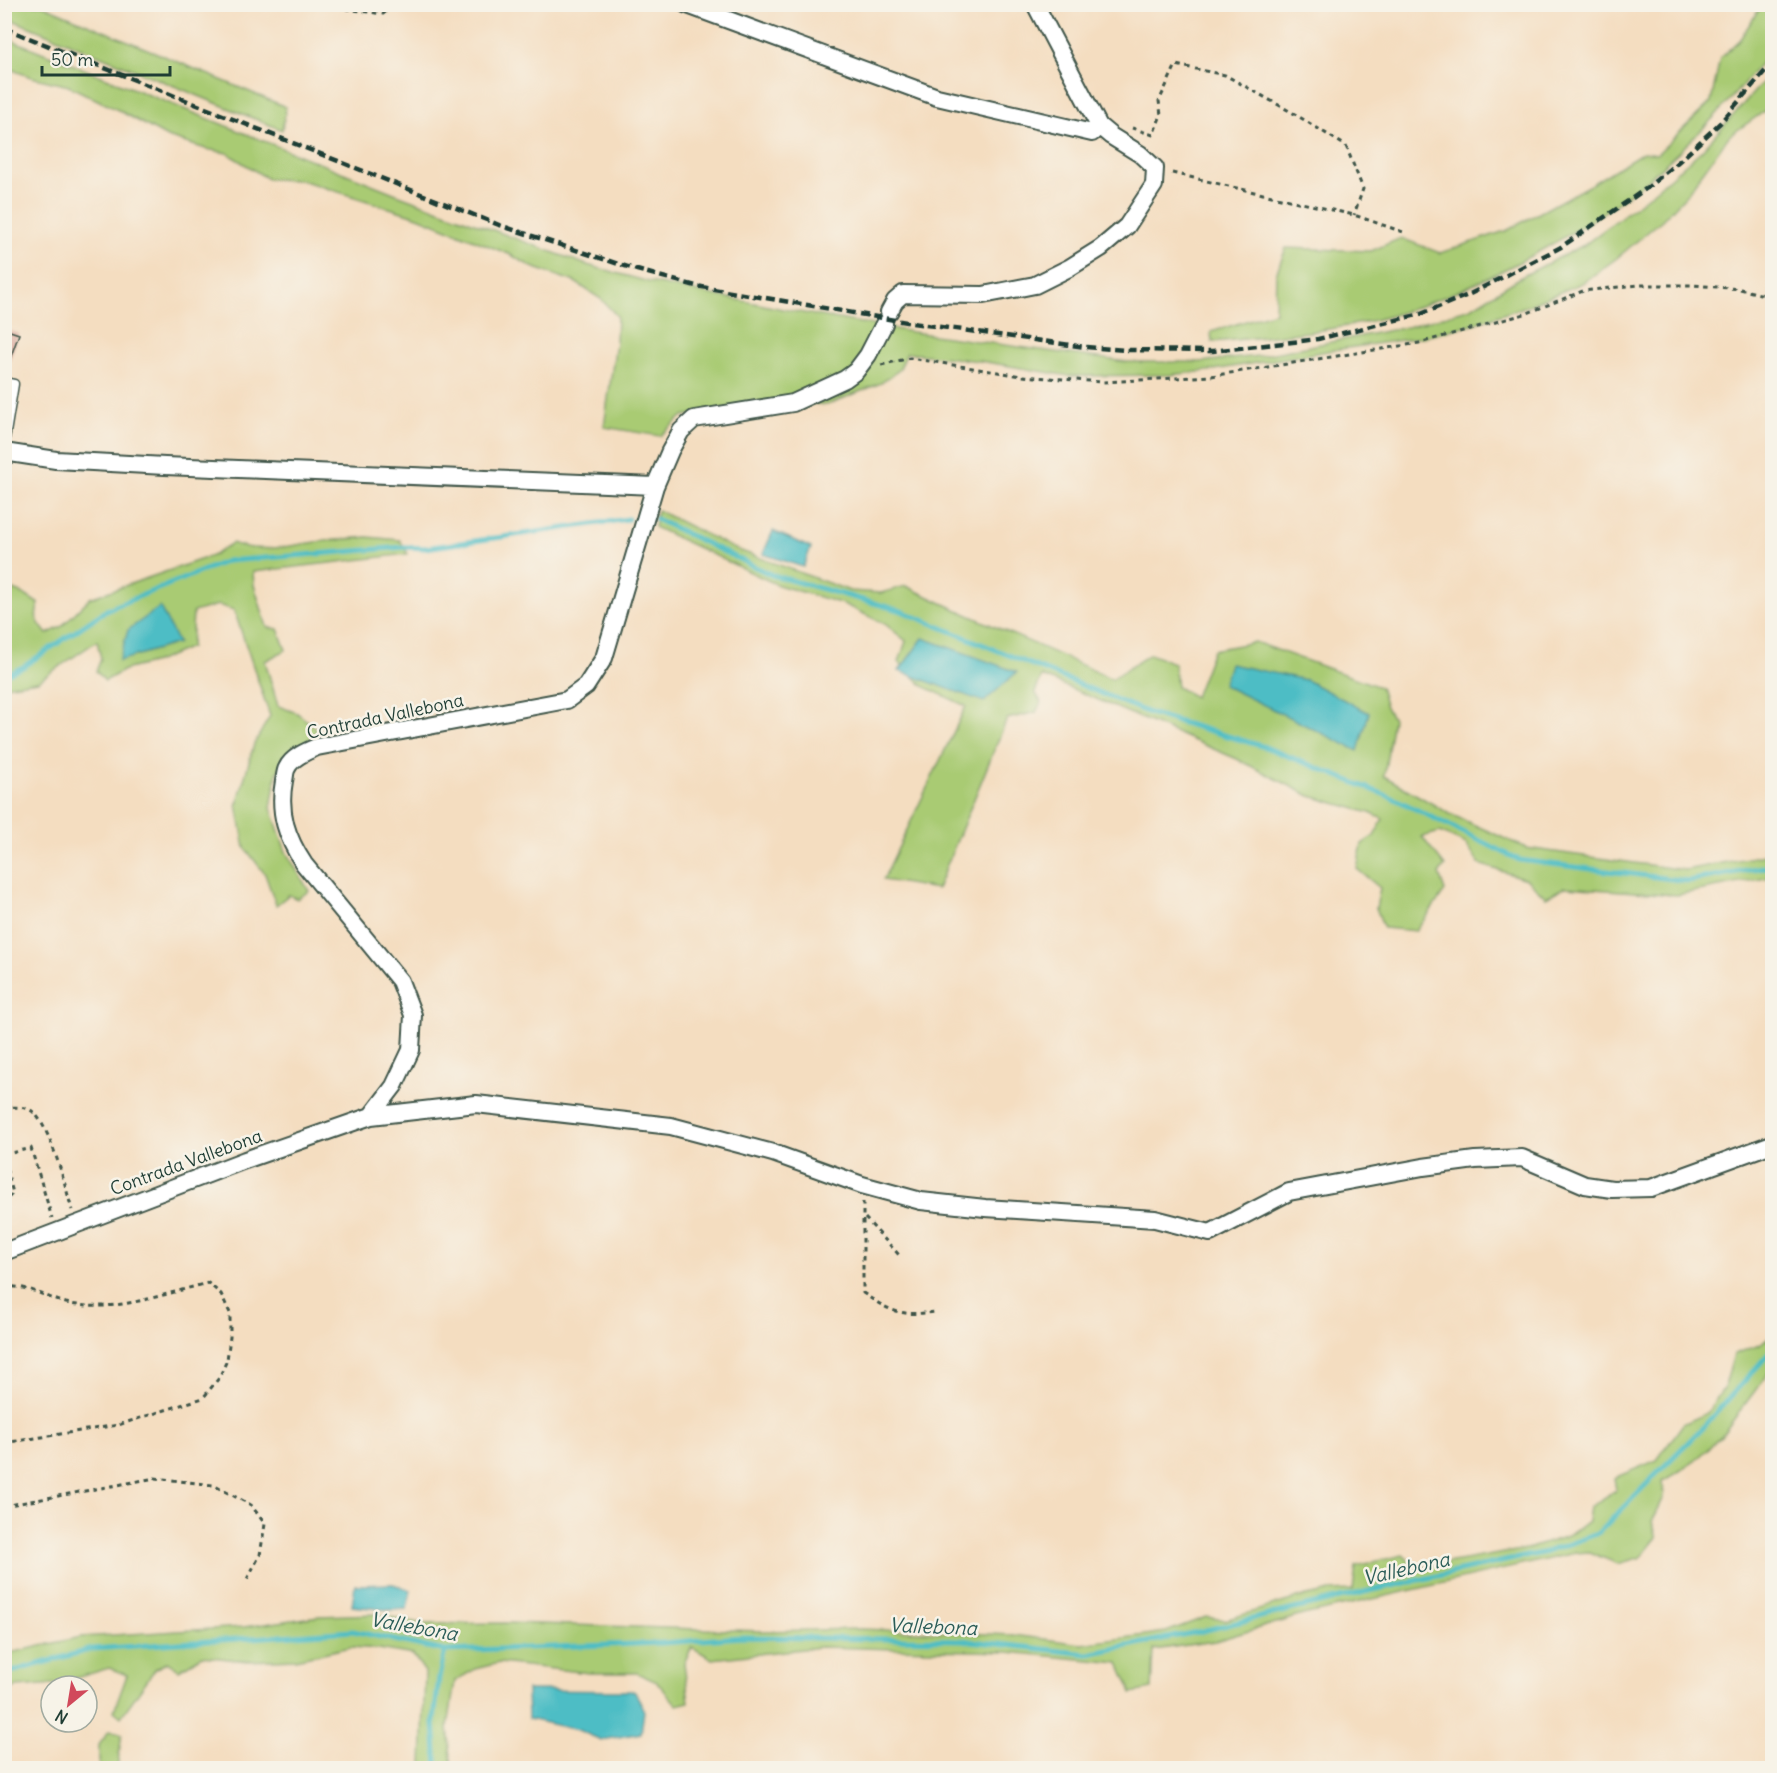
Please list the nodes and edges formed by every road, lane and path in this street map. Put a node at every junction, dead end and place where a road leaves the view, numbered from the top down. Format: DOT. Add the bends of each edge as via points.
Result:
graph roads {
  1 [pos="138,4"];
  2 [pos="158,4"];
  3 [pos="395,4"];
  4 [pos="686,4"];
  5 [pos="1035,4"];
  6 [pos="346,9"];
  7 [pos="1099,126"];
  8 [pos="1126,126"];
  9 [pos="1155,168"];
  10 [pos="1354,215"];
  11 [pos="1406,233"];
  12 [pos="1773,297"];
  13 [pos="856,372"];
  14 [pos="4,382"];
  15 [pos="4,445"];
  16 [pos="4,452"];
  17 [pos="655,486"];
  18 [pos="4,1108"];
  19 [pos="371,1116"];
  20 [pos="1773,1144"];
  21 [pos="4,1155"];
  22 [pos="4,1160"];
  23 [pos="862,1185"];
  24 [pos="4,1202"];
  25 [pos="863,1217"];
  26 [pos="75,1224"];
  27 [pos="56,1231"];
  28 [pos="4,1252"];
  29 [pos="900,1256"];
  30 [pos="4,1287"];
  31 [pos="935,1312"];
  32 [pos="4,1443"];
  33 [pos="4,1506"];
  34 [pos="245,1583"];
  1 -- 2 [label="path"];
  3 -- 6 [label="path" via="382,14"];
  4 -- 7 [label="street" via="937,97 1092,133"];
  5 -- 7 [label="street"];
  7 -- 9 [label="street"];
  8 -- 10 [label="path" via="1153,135 1161,115 1159,101 1176,65 1225,75 1346,146 1363,189"];
  9 -- 10 [label="path"];
  9 -- 13 [label="street, Contrada Vallebona" via="1154,185 1127,226 1069,268 1035,285 983,295 903,294 895,301"];
  10 -- 11 [label="path"];
  12 -- 13 [label="path" via="1692,285 1583,291 1525,314 1419,343 1211,376 1102,382 1022,376 910,358"];
  13 -- 17 [label="street, Contrada Vallebona" via="793,403 694,419 669,451"];
  14 -- 15 [label="lane" via="14,384"];
  16 -- 17 [label="street" via="56,460 165,466"];
  17 -- 19 [label="street, Contrada Vallebona" via="604,658 586,686 567,700 317,747 287,767 282,817 291,844 400,981 413,1015 411,1050 394,1086"];
  18 -- 26 [label="path" via="26,1108 38,1119 50,1139"];
  19 -- 23 [label="street" via="476,1104 671,1126 774,1153"];
  19 -- 26 [label="street, Contrada Vallebona"];
  20 -- 23 [label="street" via="1651,1188 1585,1185 1521,1158 1423,1167 1289,1192 1210,1233 1155,1219 921,1201"];
  21 -- 27 [label="path" via="31,1148"];
  22 -- 24 [label="path" via="13,1193"];
  23 -- 25 [label="path"];
  25 -- 29 [label="path"];
  25 -- 31 [label="path" via="863,1293 884,1308 910,1315"];
  26 -- 27 [label="street, Contrada Vallebona"];
  27 -- 28 [label="street, Contrada Vallebona"];
  30 -- 32 [label="path" via="20,1286 67,1303 114,1306 208,1283 221,1294 230,1313 230,1337 227,1360 203,1398 118,1425"];
  33 -- 34 [label="path" via="155,1478 213,1485 251,1505 266,1524 260,1555"];
}
